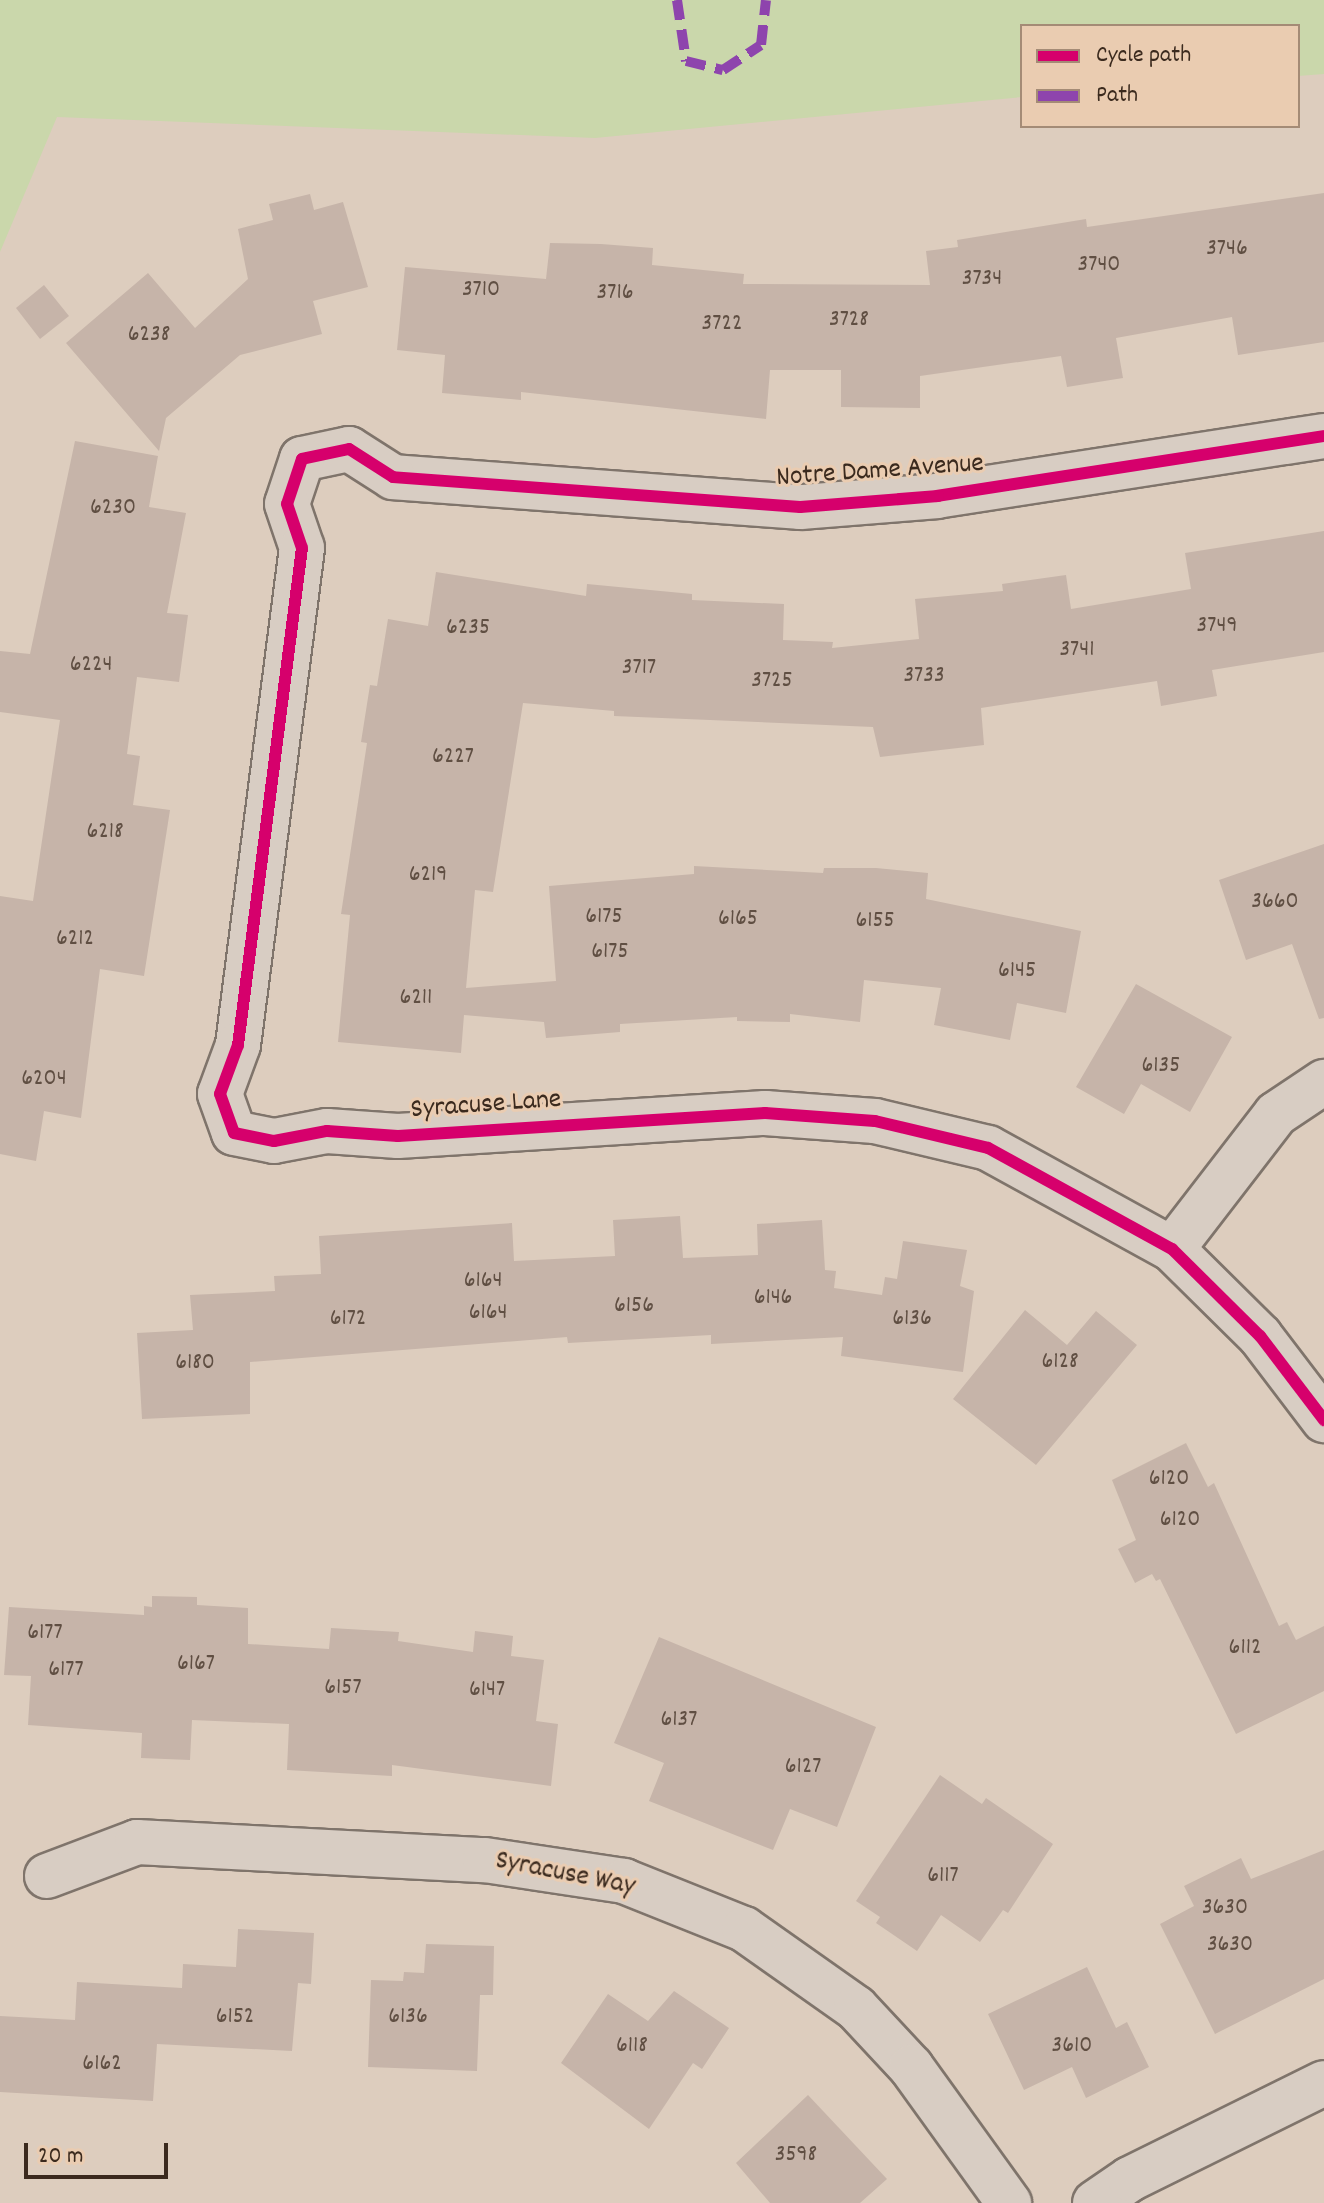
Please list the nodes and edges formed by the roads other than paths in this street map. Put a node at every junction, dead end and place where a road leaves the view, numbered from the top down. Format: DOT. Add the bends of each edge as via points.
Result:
graph roads {
  1 [pos="1324,436"];
  2 [pos="302,459"];
  3 [pos="1324,1082"];
  4 [pos="1172,1249"];
  5 [pos="1324,1420"];
  6 [pos="47,1876"];
  7 [pos="1324,2083"];
  8 [pos="1009,2203"];
  9 [pos="1095,2203"];
  1 -- 2 [label="street, Notre Dame Avenue" via="938,496 800,507 393,477 349,449"];
  2 -- 4 [label="street, Syracuse Lane" via="287,504 302,548 238,1045 220,1094 234,1133 274,1141 327,1131 398,1136 765,1113 875,1121 988,1148"];
  3 -- 4 [label="street" via="1276,1114"];
  4 -- 5 [label="street, Syracuse Lane" via="1260,1336"];
  6 -- 8 [label="street, Syracuse Way" via="137,1842 485,1860 624,1881 744,1929 856,2008 911,2067"];
  7 -- 9 [label="street" via="1130,2179"];
}
